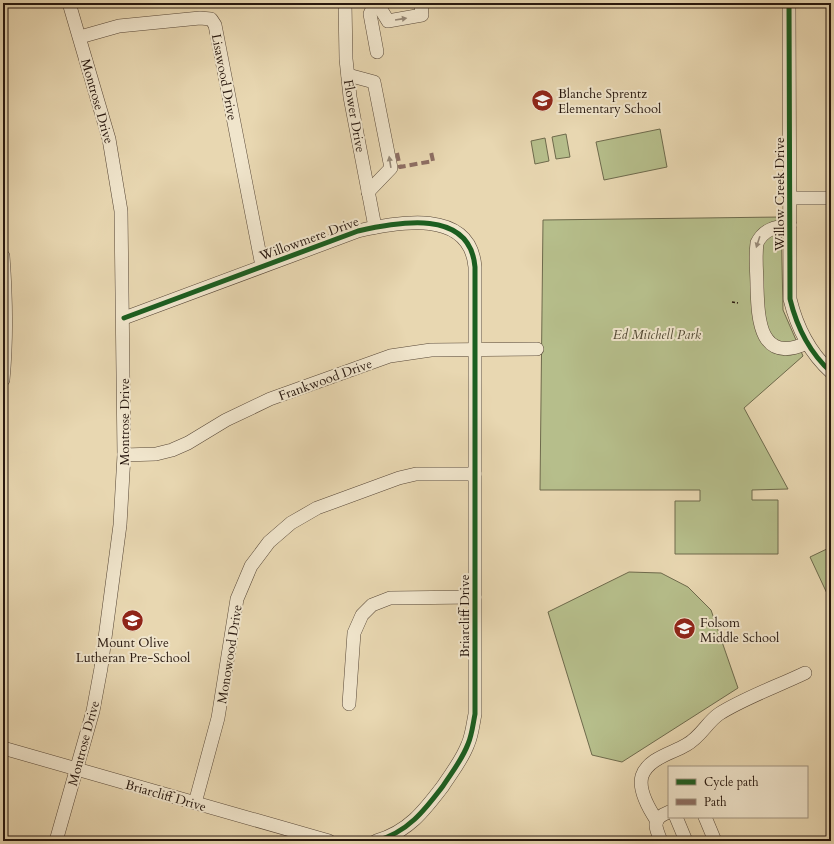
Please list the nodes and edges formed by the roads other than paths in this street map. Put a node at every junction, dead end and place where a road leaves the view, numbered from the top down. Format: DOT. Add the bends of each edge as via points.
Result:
graph roads {
  1 [pos="69,3"];
  2 [pos="345,3"];
  3 [pos="376,3"];
  4 [pos="421,3"];
  5 [pos="789,3"];
  6 [pos="80,37"];
  7 [pos="377,52"];
  8 [pos="348,75"];
  9 [pos="368,192"];
  10 [pos="790,198"];
  11 [pos="831,198"];
  12 [pos="790,225"];
  13 [pos="375,227"];
  14 [pos="3,256"];
  15 [pos="262,266"];
  16 [pos="124,318"];
  17 [pos="807,343"];
  18 [pos="475,349"];
  19 [pos="537,349"];
  20 [pos="831,372"];
  21 [pos="3,380"];
  22 [pos="124,455"];
  23 [pos="475,474"];
  24 [pos="475,597"];
  25 [pos="805,673"];
  26 [pos="349,704"];
  27 [pos="3,748"];
  28 [pos="76,769"];
  29 [pos="195,803"];
  30 [pos="668,812"];
  31 [pos="676,818"];
  32 [pos="705,818"];
  33 [pos="657,821"];
  34 [pos="402,837"];
  35 [pos="56,841"];
  36 [pos="329,841"];
  37 [pos="376,841"];
  38 [pos="661,841"];
  39 [pos="686,841"];
  40 [pos="715,841"];
  1 -- 6 [label="street, Montrose Drive"];
  2 -- 8 [label="street, Flower Drive"];
  3 -- 4 [label="street, one-way" via="388,21 422,15"];
  3 -- 7 [label="street" via="370,14"];
  5 -- 10 [label="street, Willow Creek Drive"];
  6 -- 15 [label="street, Lisawood Drive" via="120,26 211,19 216,31"];
  6 -- 16 [label="street, Montrose Drive" via="117,175 123,238"];
  8 -- 9 [label="street, Flower Drive"];
  9 -- 8 [label="street, one-way" via="391,168 374,82"];
  9 -- 13 [label="street, Flower Drive"];
  10 -- 11 [label="street"];
  10 -- 12 [label="street, Willow Creek Drive"];
  12 -- 17 [label="street, Willow Creek Drive" via="790,299 797,323"];
  12 -- 17 [label="street, one-way" via="767,230 757,243 758,314 764,337 773,346 794,349"];
  13 -- 15 [label="street, Willowmere Drive"];
  13 -- 18 [label="street, Willowmere Drive" via="439,224 452,228 467,242 473,254 475,267"];
  14 -- 21 [label="street" via="6,337"];
  15 -- 16 [label="street, Willowmere Drive"];
  16 -- 22 [label="street, Montrose Drive"];
  17 -- 20 [label="street, Willow Creek Drive"];
  18 -- 19 [label="street, Frankwood Drive"];
  18 -- 22 [label="street, Frankwood Drive" via="425,350 374,361 248,409 172,450 156,454"];
  18 -- 23 [label="street, Briarcliff Drive"];
  22 -- 28 [label="street, Montrose Drive" via="120,525 101,668"];
  23 -- 24 [label="street, Briarcliff Drive"];
  23 -- 29 [label="street, Monowood Drive" via="421,474 399,478 310,511 269,542 252,566 237,599 218,718"];
  24 -- 26 [label="street" via="390,598 372,605 358,620 354,634"];
  24 -- 34 [label="street, Briarcliff Drive" via="475,714 469,744 459,764"];
  25 -- 33 [label="street" via="719,714 687,745 650,765 642,776 642,785 649,809"];
  27 -- 28 [label="street, Briarcliff Drive"];
  28 -- 29 [label="street, Briarcliff Drive"];
  28 -- 35 [label="street, Montrose Drive"];
  29 -- 36 [label="street, Briarcliff Drive"];
  30 -- 33 [label="street" via="660,816"];
  31 -- 39 [label="street"];
  32 -- 40 [label="street"];
  33 -- 38 [label="street" via="656,827"];
  34 -- 37 [label="street, Briarcliff Drive"];
}
